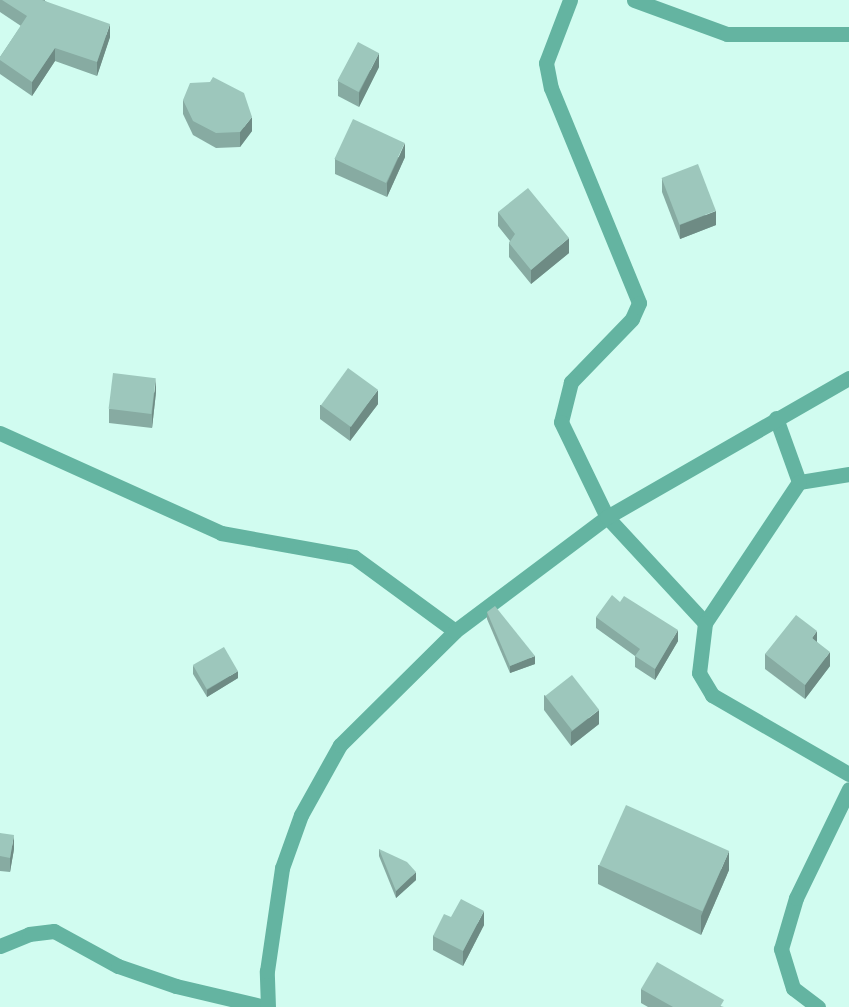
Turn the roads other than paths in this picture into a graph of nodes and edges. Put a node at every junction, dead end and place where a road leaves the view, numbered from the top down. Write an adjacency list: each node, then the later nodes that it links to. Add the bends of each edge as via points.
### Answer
1 (570, 0): 9 (street, via 546,63 551,88 639,303 632,319 571,382 561,405 561,422)
2 (633, 0): 3 (street, via 727,34)
3 (849, 34)
4 (849, 378): 5 (street)
5 (776, 418): 8 (street); 9 (street)
6 (0, 433): 11 (street, via 221,533 354,557)
7 (849, 474): 8 (street)
8 (799, 482): 10 (street)
9 (607, 517): 10 (street); 11 (street)
10 (705, 623): 12 (street, via 699,673 704,688)
11 (455, 631): 15 (street, via 340,745 300,815 282,868 267,971)
12 (849, 774)
13 (849, 789): 16 (street, via 796,898 781,949 793,988)
14 (0, 946): 15 (street, via 29,933 54,931 137,973)
15 (267, 1007)
16 (818, 1007)

